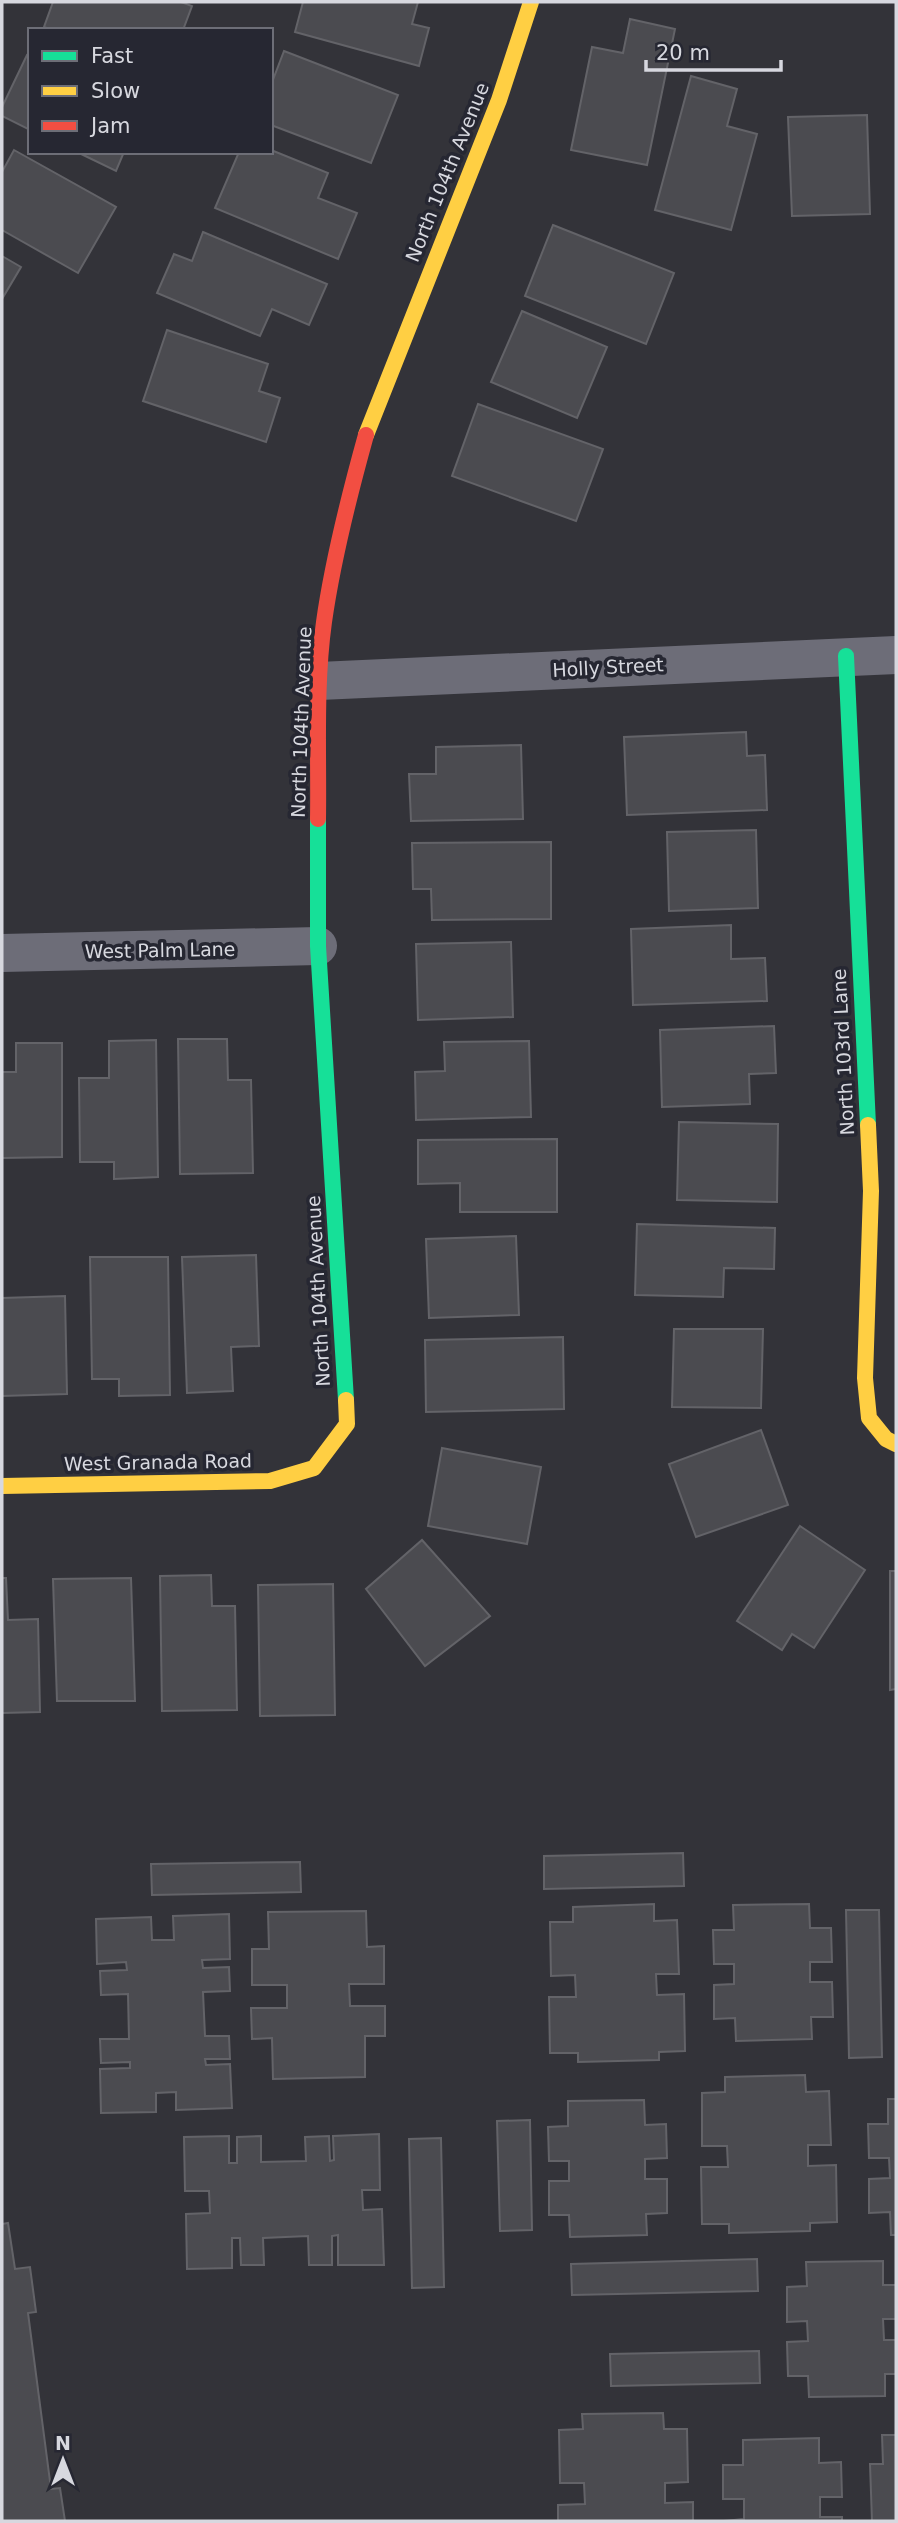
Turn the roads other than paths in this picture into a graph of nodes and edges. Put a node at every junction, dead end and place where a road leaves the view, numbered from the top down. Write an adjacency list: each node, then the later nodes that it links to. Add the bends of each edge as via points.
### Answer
1 (531, 2): 4 (street, North 104th Avenue, via 499,100 371,419 344,512 324,623)
2 (896, 655): 3 (street, Holly Street)
3 (846, 656): 4 (street, Holly Street); 7 (street, North 103rd Lane, via 871,1191 865,1378 869,1418)
4 (319, 681): 5 (street, North 104th Avenue)
5 (318, 946): 6 (street, West Palm Lane); 8 (street, North 104th Avenue, via 347,1424)
6 (2, 953)
7 (891, 1442)
8 (314, 1468): 9 (street, West Granada Road, via 270,1480)
9 (2, 1486)

